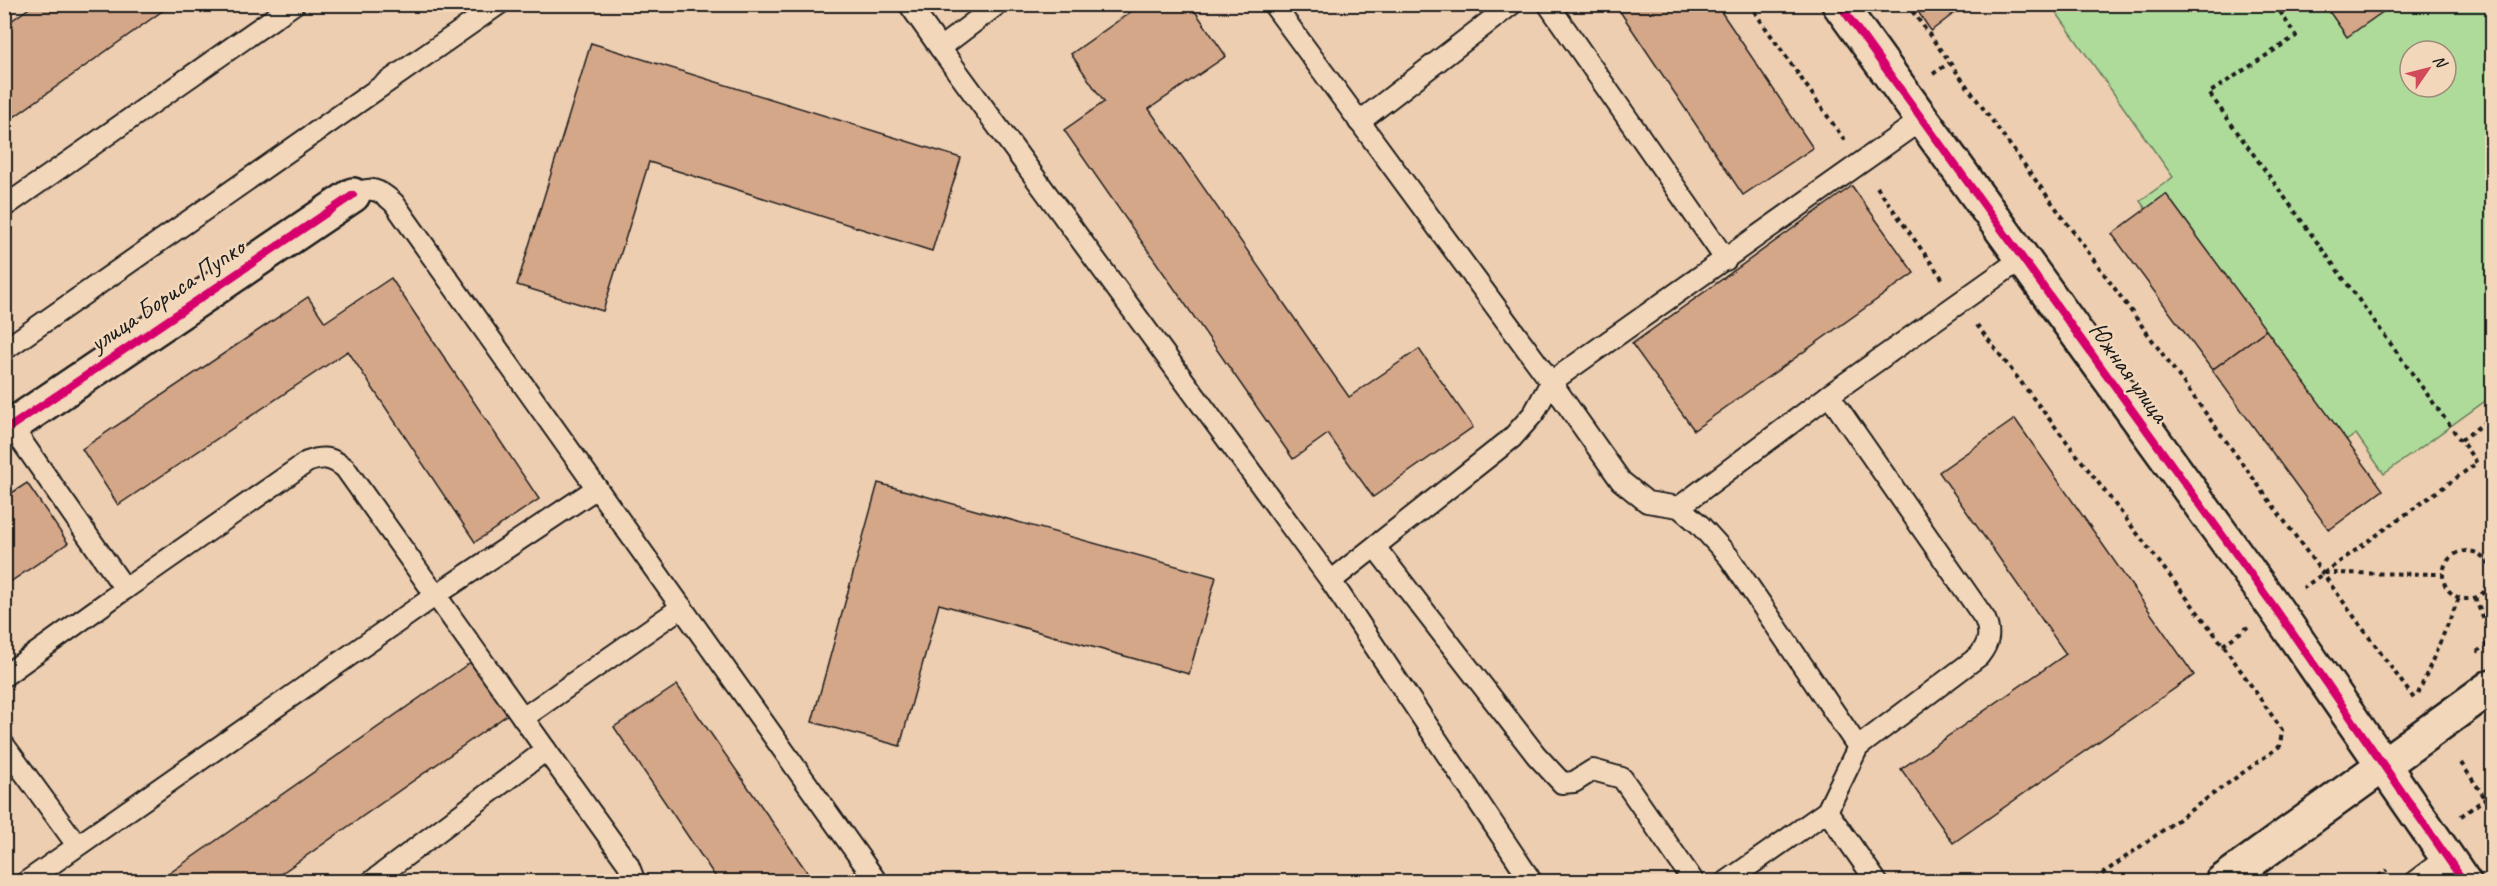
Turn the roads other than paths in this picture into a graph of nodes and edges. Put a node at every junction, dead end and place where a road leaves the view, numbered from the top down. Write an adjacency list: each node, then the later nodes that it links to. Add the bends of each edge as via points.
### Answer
1 (294, 4): 13 (lane)
2 (499, 4): 16 (lane)
3 (909, 4): 9 (lane)
4 (998, 4): 9 (lane)
5 (1273, 4): 11 (lane)
6 (1512, 4): 11 (lane)
7 (1548, 4): 15 (lane)
8 (1839, 4): 10 (street, Южная улица)
9 (940, 48): 23 (lane)
10 (1921, 120): 14 (street, Южная улица); 15 (lane)
11 (1359, 122): 17 (lane)
12 (352, 195): 19 (street, улица Бориса Пупко); 20 (lane, via 364,189 381,191 394,203)
13 (4, 207)
14 (2021, 259): 18 (lane); 33 (street, Южная улица, via 2275,608)
15 (1726, 260): 17 (lane)
16 (4, 350)
17 (1551, 382): 21 (lane, via 1621,481 1647,501); 22 (lane, via 1534,413 1512,438)
18 (1829, 395): 21 (lane); 31 (lane, via 1985,619 1990,632 1988,645 1979,656)
19 (8, 428): 24 (lane)
20 (597, 488): 25 (lane); 26 (lane)
21 (1679, 507): 31 (lane, via 1729,557)
22 (1375, 547): 23 (lane); 42 (lane, via 1562,783 1574,782 1593,771 1622,778)
23 (1331, 581): 41 (lane)
24 (125, 589): 25 (lane, via 307,462 320,457 334,459 345,468); 27 (lane)
25 (435, 595): 29 (lane); 35 (lane)
26 (682, 607): 29 (lane); 40 (lane)
27 (4, 676)
28 (2493, 686): 33 (street)
29 (523, 718): 32 (lane)
30 (4, 745): 35 (lane)
31 (1858, 747): 34 (lane)
32 (546, 750): 38 (lane); 39 (lane, via 628,864)
33 (2383, 767): 36 (street, Южная улица); 45 (street)
34 (1827, 811): 43 (lane); 44 (lane)
35 (77, 845): 37 (lane)
36 (2456, 869): 46 (lane)
37 (26, 882)
38 (371, 882)
39 (632, 882)
40 (877, 882)
41 (1532, 882)
42 (1694, 882)
43 (1726, 882)
44 (1877, 882)
45 (2222, 882)
46 (2414, 882)

